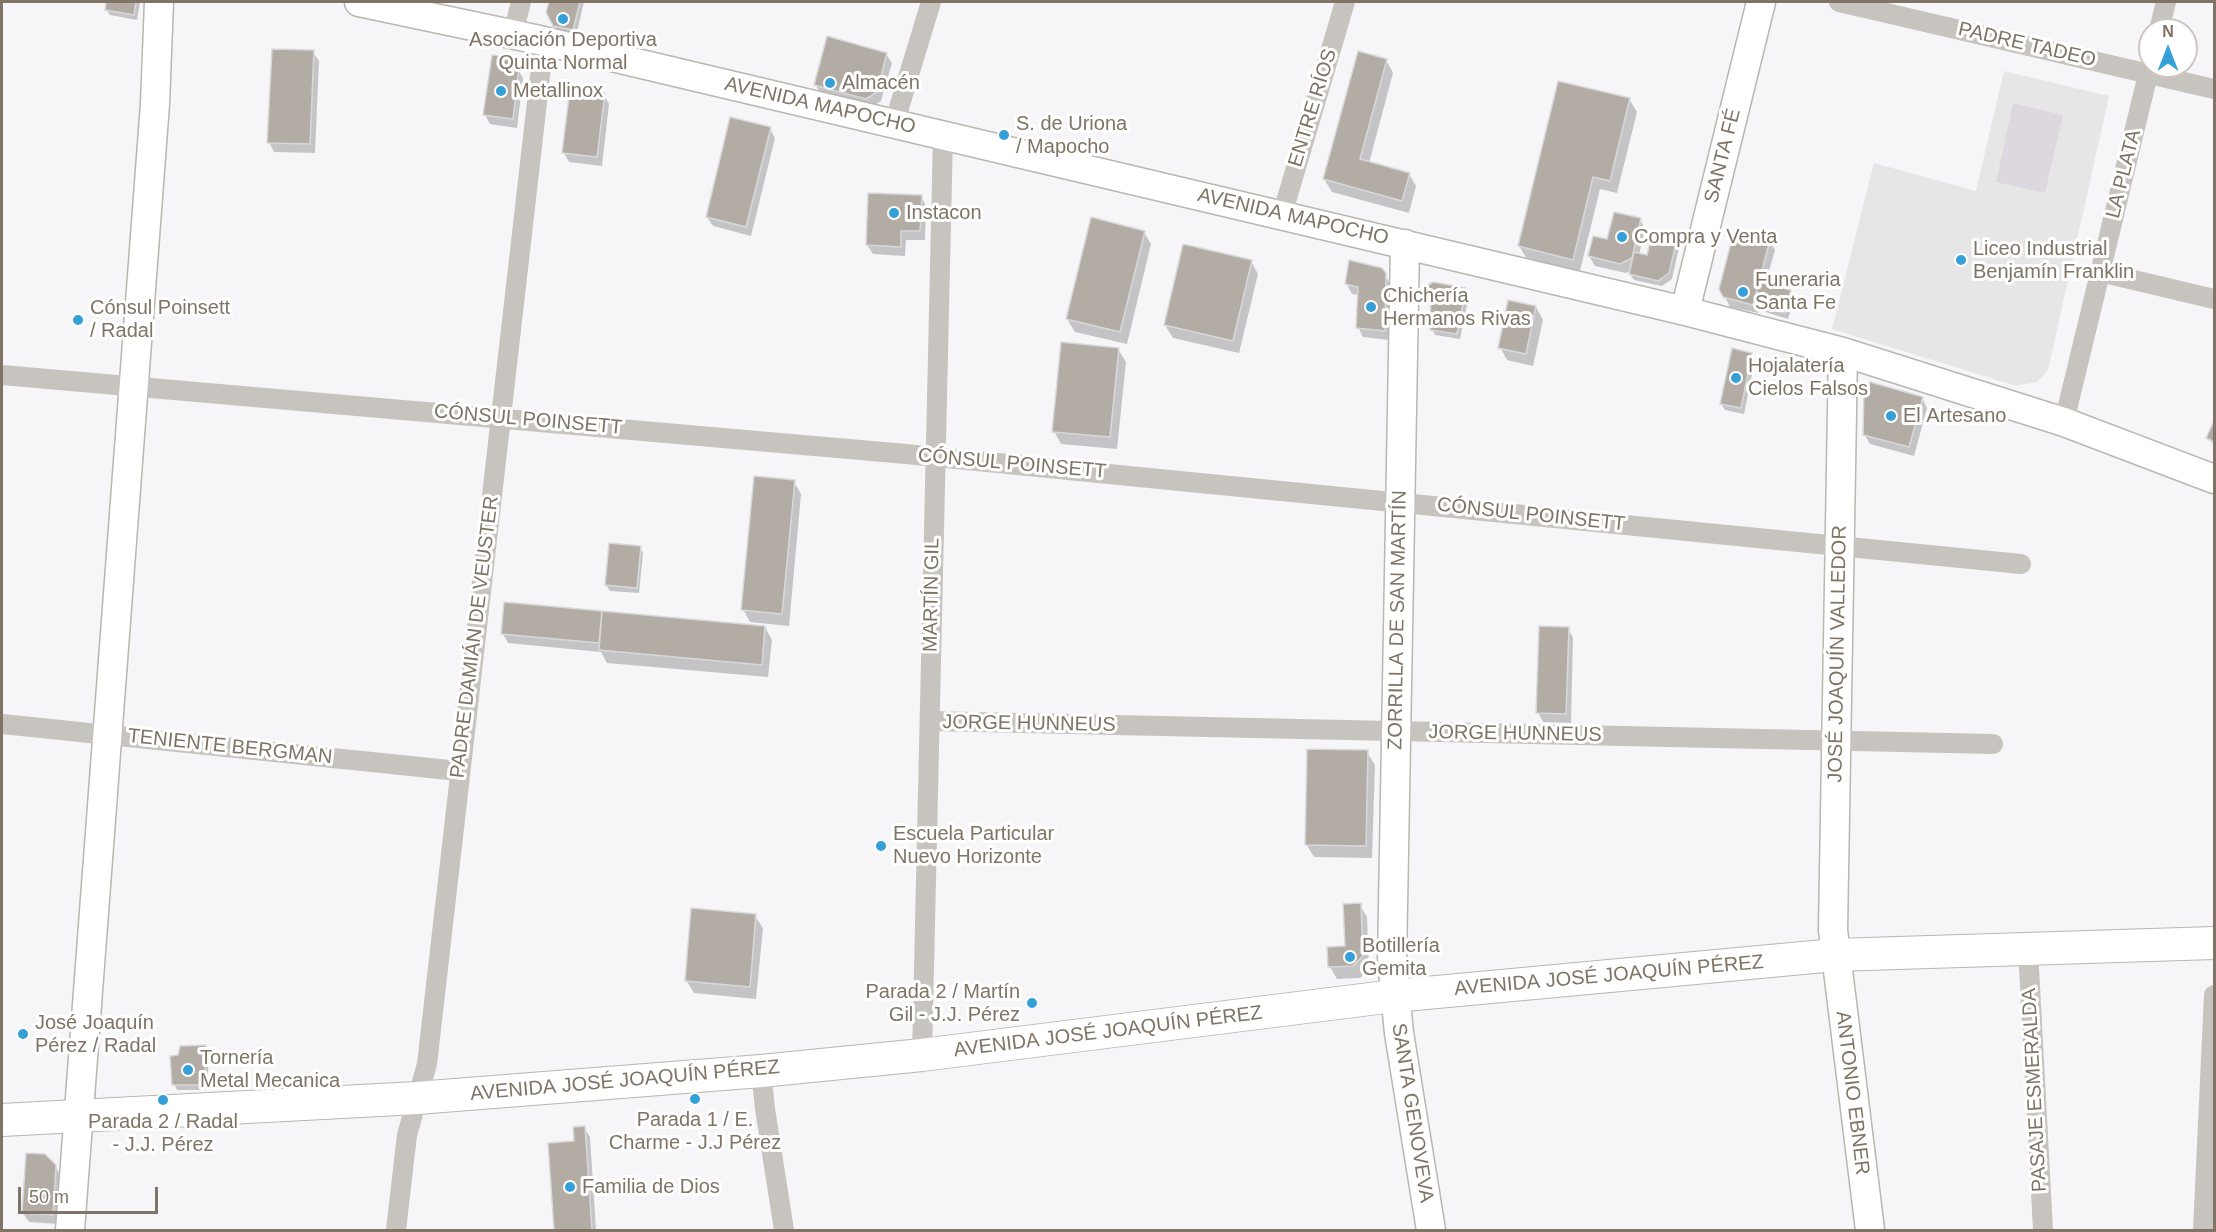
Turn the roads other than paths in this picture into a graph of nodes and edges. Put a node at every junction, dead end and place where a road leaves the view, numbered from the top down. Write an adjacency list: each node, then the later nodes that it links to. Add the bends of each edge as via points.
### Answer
1 (159, 2): 25 (main road)
2 (359, 2): 10 (main road, AVENIDA MAPOCHO)
3 (521, 2): 10 (street)
4 (931, 2): 16 (street)
5 (1345, 2): 18 (street, ENTRE RÍOS)
6 (1761, 2): 22 (main road, SANTA FÉ)
7 (1839, 2): 12 (street, PADRE TADEO)
8 (2166, 2): 9 (street)
9 (2162, 18)
10 (513, 34): 11 (main road, AVENIDA MAPOCHO)
11 (544, 41): 16 (main road, AVENIDA MAPOCHO); 26 (street, PADRE DAMIÁN DE VEUSTER)
12 (2138, 68)
13 (2147, 78): 20 (street, LA PLATA)
14 (2176, 78): 15 (street, PADRE TADEO)
15 (2214, 89)
16 (894, 123): 17 (main road, AVENIDA MAPOCHO)
17 (943, 135): 18 (main road, AVENIDA MAPOCHO); 28 (street, MARTÍN GIL)
18 (1282, 215): 19 (main road, AVENIDA MAPOCHO)
19 (1405, 244): 22 (main road, AVENIDA MAPOCHO); 30 (main road, ZORRILLA DE SAN MARTÍN)
20 (2100, 272): 21 (street); 27 (street, LA PLATA)
21 (2214, 299)
22 (1685, 311): 23 (main road, AVENIDA MAPOCHO)
23 (1843, 352): 27 (main road, AVENIDA MAPOCHO); 31 (main road, JOSÉ JOAQUÍN VALLEDOR)
24 (2, 375): 25 (street, CÓNSUL POINSETT)
25 (134, 386): 26 (street, CÓNSUL POINSETT); 36 (main road)
26 (501, 418): 28 (street, CÓNSUL POINSETT); 39 (street, PADRE DAMIÁN DE VEUSTER)
27 (2064, 422): 29 (main road, AVENIDA MAPOCHO)
28 (936, 457): 30 (street, CÓNSUL POINSETT); 33 (street, MARTÍN GIL)
29 (2214, 479)
30 (1400, 502): 31 (street, CÓNSUL POINSETT); 35 (main road, ZORRILLA DE SAN MARTÍN)
31 (1840, 547): 32 (street, CÓNSUL POINSETT); 37 (main road, JOSÉ JOAQUÍN VALLEDOR)
32 (2021, 564)
33 (930, 722): 35 (street, JORGE HUNNEUS); 45 (street, MARTÍN GIL)
34 (2, 724): 36 (street, TENIENTE BERGMAN)
35 (1396, 731): 37 (street, JORGE HUNNEUS); 44 (main road, ZORRILLA DE SAN MARTÍN)
36 (107, 734): 39 (street, TENIENTE BERGMAN); 48 (main road)
37 (1836, 741): 38 (street, JORGE HUNNEUS); 42 (main road, JOSÉ JOAQUÍN VALLEDOR)
38 (1993, 744)
39 (459, 771): 47 (street, PADRE DAMIÁN DE VEUSTER, via 427,1064)
40 (2214, 943): 41 (main road, AVENIDA JOSÉ JOAQUÍN PÉREZ)
41 (2028, 949): 42 (main road, AVENIDA JOSÉ JOAQUÍN PÉREZ); 55 (street, PASAJE ESMERALDA)
42 (1835, 955): 44 (main road, AVENIDA JOSÉ JOAQUÍN PÉREZ); 54 (main road, ANTONIO EBNER)
43 (2214, 995): 56 (street)
44 (1394, 996): 45 (main road, AVENIDA JOSÉ JOAQUÍN PÉREZ); 53 (main road, SANTA GENOVEVA)
45 (922, 1054): 46 (main road, AVENIDA JOSÉ JOAQUÍN PÉREZ)
46 (761, 1071): 47 (main road, AVENIDA JOSÉ JOAQUÍN PÉREZ); 52 (street)
47 (417, 1098): 48 (main road, AVENIDA JOSÉ JOAQUÍN PÉREZ); 51 (street, PADRE DAMIÁN DE VEUSTER, via 406,1135)
48 (78, 1116): 49 (main road, AVENIDA JOSÉ JOAQUÍN PÉREZ); 50 (main road)
49 (2, 1120)
50 (70, 1230)
51 (396, 1230)
52 (784, 1230)
53 (1431, 1230)
54 (1870, 1230)
55 (2043, 1230)
56 (2203, 1230)

